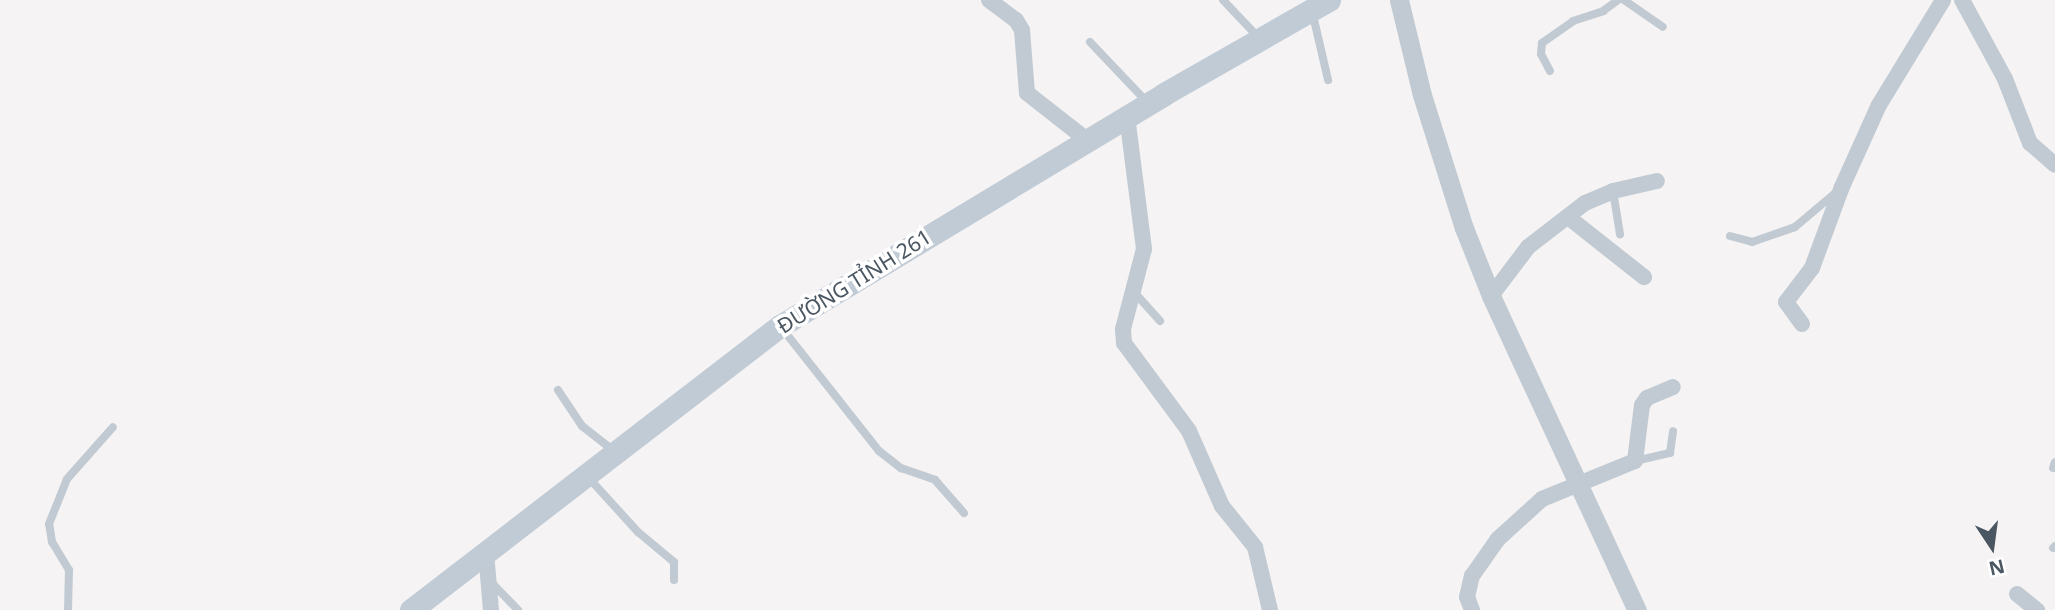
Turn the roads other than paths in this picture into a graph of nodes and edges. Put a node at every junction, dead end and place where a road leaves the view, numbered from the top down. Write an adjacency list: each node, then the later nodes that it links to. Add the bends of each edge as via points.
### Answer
1 (989, 0): 16 (street, via 1022,30 1027,93)
2 (1223, 0): 10 (lane)
3 (1399, 0): 26 (street, via 1437,145)
4 (1618, 0): 12 (lane, via 1603,11 1573,21 1542,43 1541,54)
5 (1624, 0): 9 (lane)
6 (1943, 0): 19 (street, via 1879,105)
7 (1962, 0): 17 (street, via 2005,79 2030,143)
8 (1321, 5): 10 (main road, ĐƯỜNG TỈNH 261); 13 (lane)
9 (1663, 27)
10 (1260, 39): 14 (main road, ĐƯỜNG TỈNH 261)
11 (1090, 42): 14 (lane)
12 (1550, 71)
13 (1328, 80)
14 (1147, 104): 15 (main road, ĐƯỜNG TỈNH 261)
15 (1127, 116): 16 (main road, ĐƯỜNG TỈNH 261); 25 (street, via 1144,248)
16 (1087, 140): 29 (main road, ĐƯỜNG TỈNH 261)
17 (2055, 165)
18 (1657, 181): 20 (street)
19 (1840, 189): 23 (lane, via 1795,227 1752,242); 28 (street, via 1812,268 1786,302)
20 (1613, 191): 21 (street); 22 (lane)
21 (1568, 217): 24 (street); 26 (street, via 1528,247)
22 (1620, 234)
23 (1730, 236)
24 (1644, 277)
25 (1133, 292): 27 (lane); 47 (street, via 1124,343 1189,431 1222,506 1255,547)
26 (1491, 296): 37 (street)
27 (1160, 321)
28 (1802, 324)
29 (780, 327): 34 (main road, ĐƯỜNG TỈNH 261); 38 (lane, via 879,451 901,468 935,480)
30 (1673, 387): 35 (street, via 1647,398 1642,405)
31 (558, 390): 34 (lane, via 582,426)
32 (113, 427): 43 (lane, via 67,479 49,524 52,542 69,570)
33 (1673, 431): 35 (lane, via 1670,453)
34 (615, 452): 36 (main road, ĐƯỜNG TỈNH 261)
35 (1635, 461): 37 (street)
36 (586, 475): 39 (main road, ĐƯỜNG TỈNH 261); 41 (lane, via 674,562)
37 (1578, 482): 48 (street, via 1542,499 1498,539 1472,576 1467,597); 49 (street)
38 (964, 513)
39 (486, 552): 40 (street); 44 (main road, ĐƯỜNG TỈNH 261)
40 (488, 579): 45 (street); 46 (lane)
41 (674, 580)
42 (2017, 594): 50 (street)
43 (68, 610)
44 (411, 610)
45 (491, 610)
46 (518, 610)
47 (1270, 610)
48 (1472, 610)
49 (1637, 610)
50 (2037, 610)

